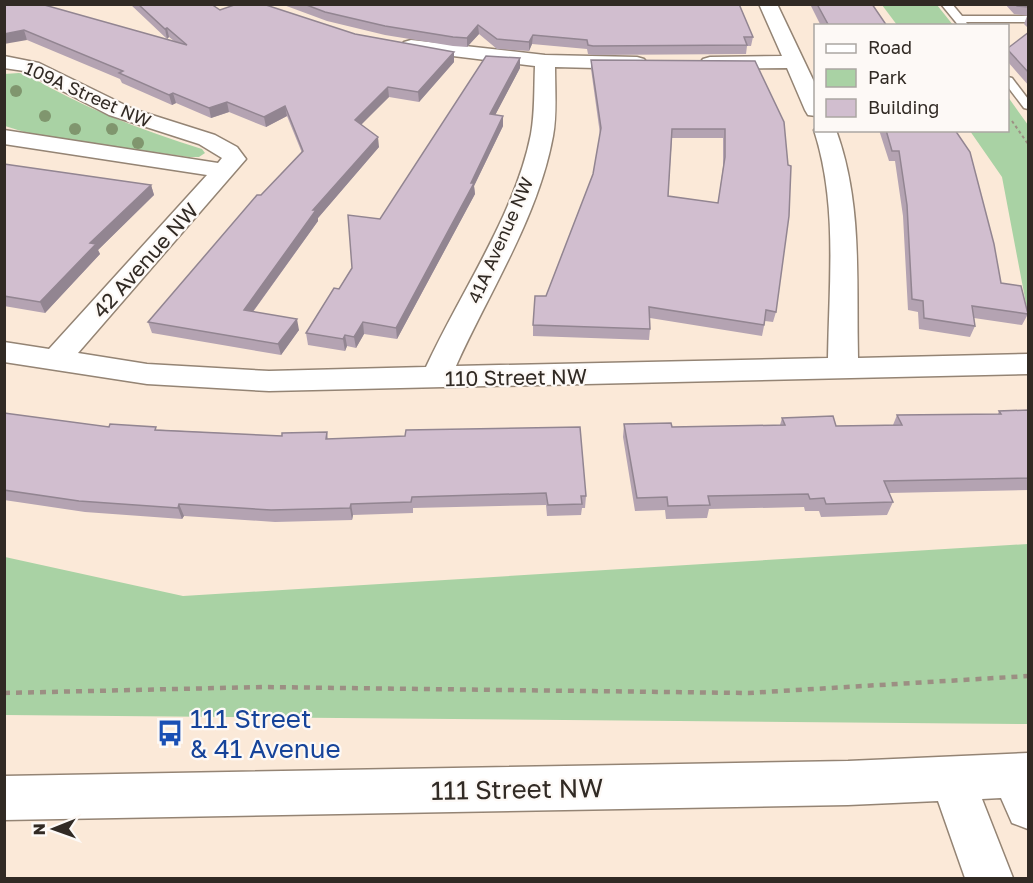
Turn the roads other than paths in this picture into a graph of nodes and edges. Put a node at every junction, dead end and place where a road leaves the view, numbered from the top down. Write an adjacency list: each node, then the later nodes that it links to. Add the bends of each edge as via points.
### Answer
1 (768, 4): 8 (street)
2 (946, 4): 4 (lane)
3 (1029, 19): 4 (lane)
4 (961, 22)
5 (390, 42): 6 (street)
6 (545, 61): 9 (street); 21 (street, 41A Avenue NW, via 545,120 523,195)
7 (4, 62): 16 (street, 109A Street NW, via 38,69 143,121 214,142 231,152)
8 (794, 62): 10 (street); 12 (street)
9 (657, 63)
10 (693, 63)
11 (1009, 81): 13 (lane)
12 (814, 106)
13 (1029, 106)
14 (826, 132): 20 (street, via 841,196)
15 (4, 137): 16 (street, 109A Street NW)
16 (229, 165): 18 (street, 42 Avenue NW)
17 (4, 352): 18 (street, 110 Street NW)
18 (55, 361): 21 (street, 110 Street NW, via 220,379)
19 (1029, 364): 20 (street, 110 Street NW)
20 (843, 370): 21 (street, 110 Street NW)
21 (436, 378)
22 (952, 778): 23 (street, 111 Street NW); 24 (street, 111 Street NW); 25 (street)
23 (1024, 786)
24 (4, 798)
25 (988, 879)

